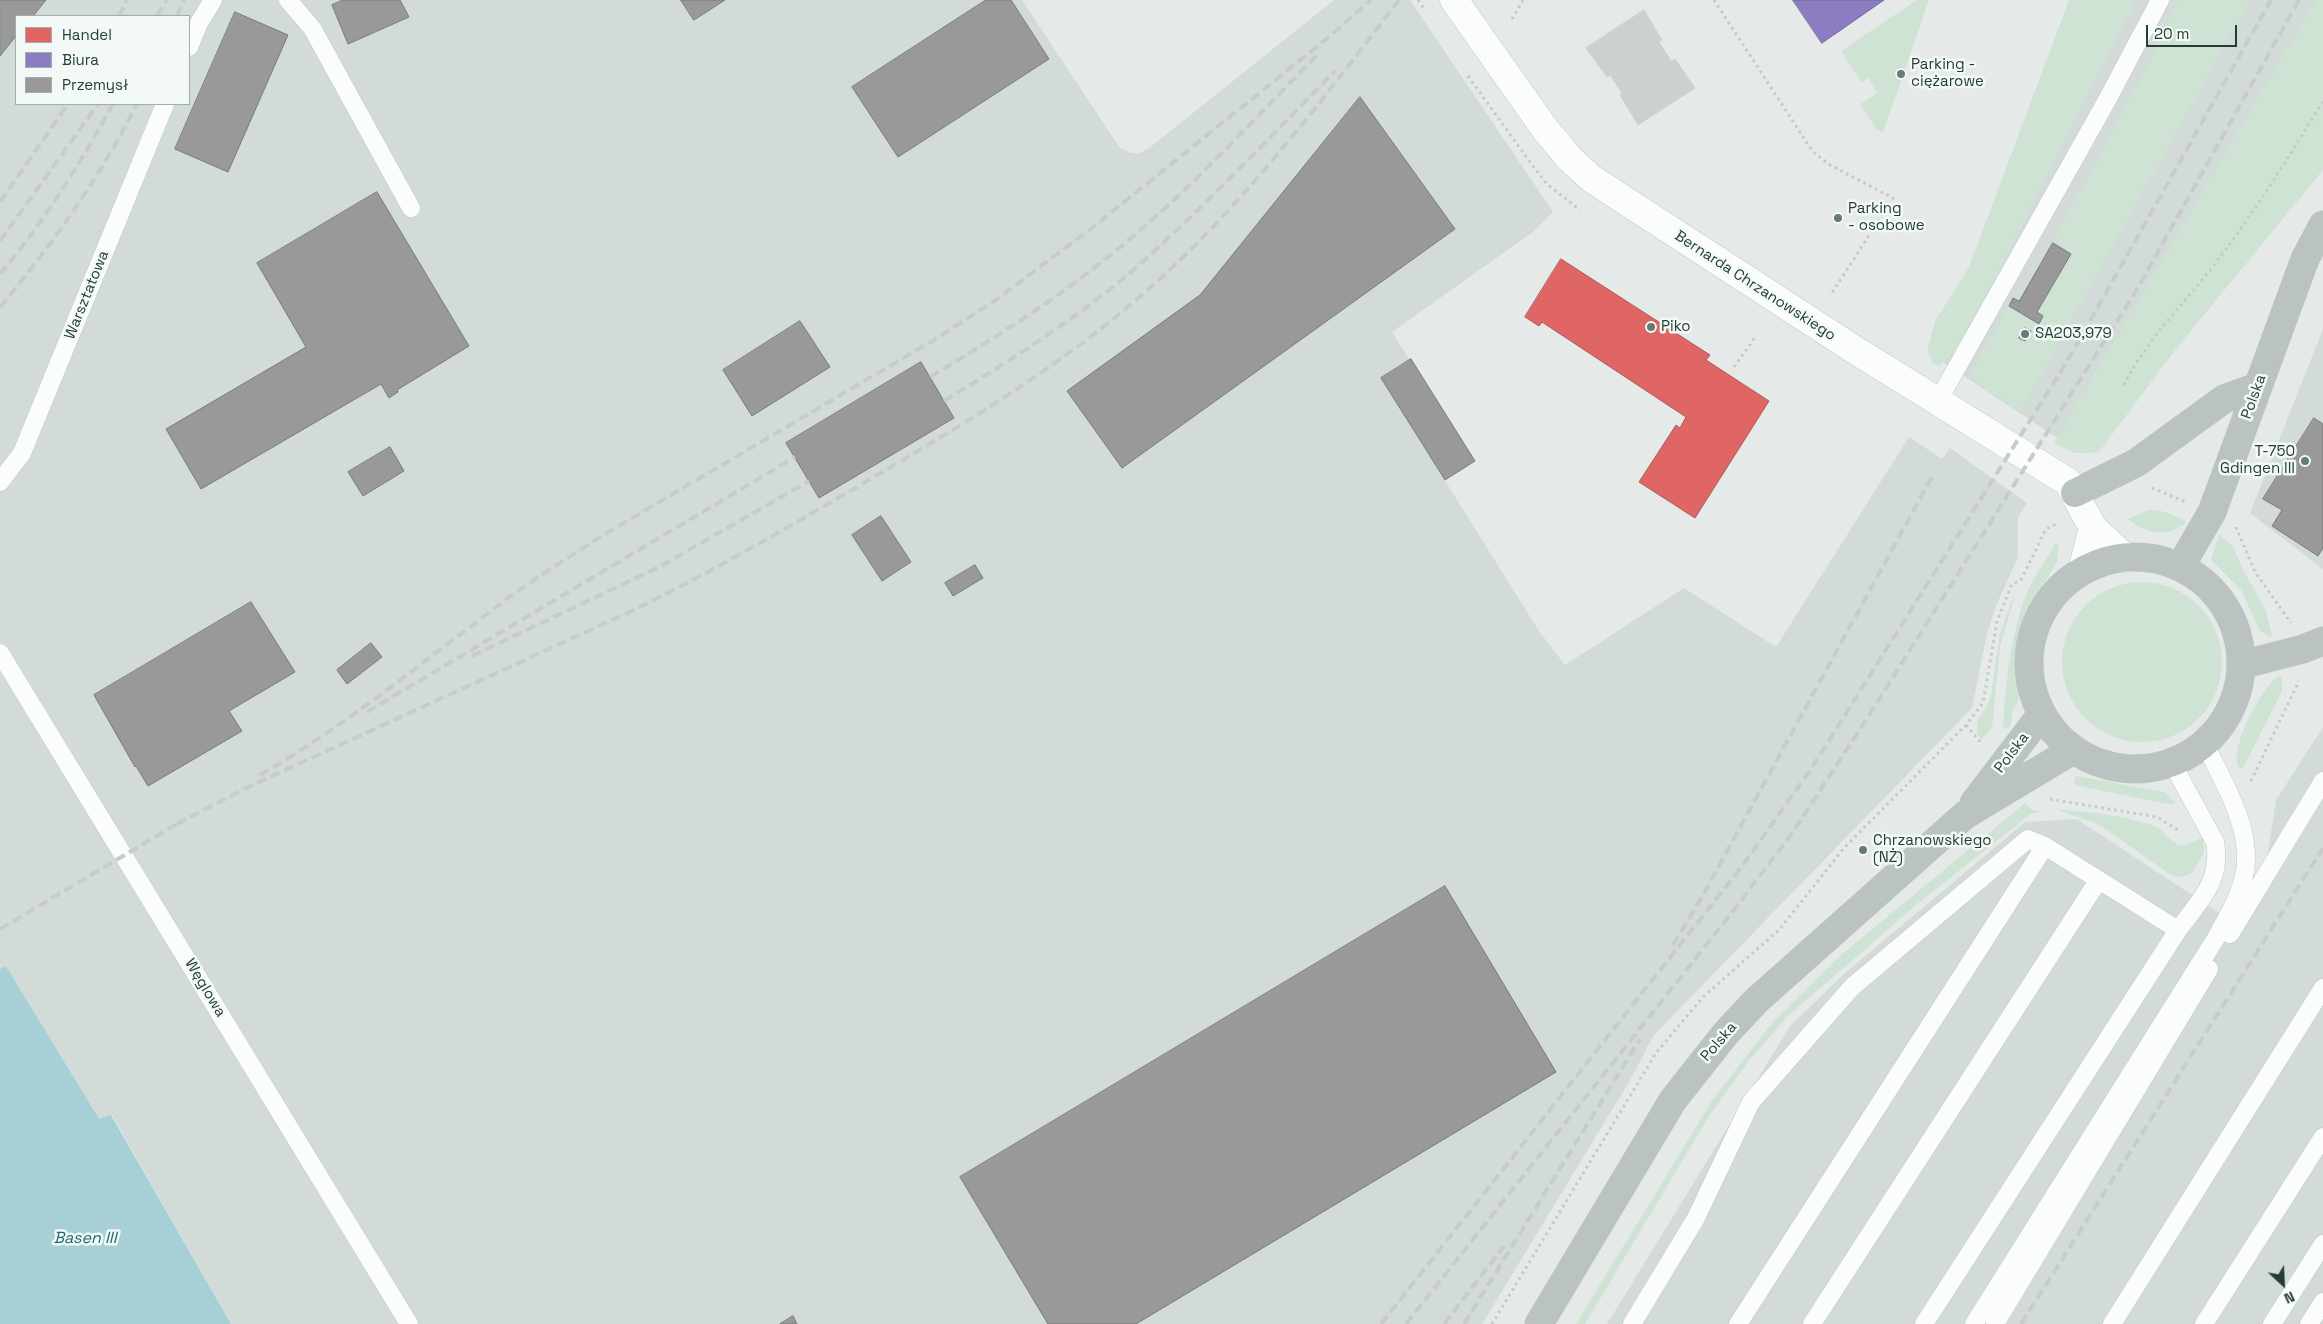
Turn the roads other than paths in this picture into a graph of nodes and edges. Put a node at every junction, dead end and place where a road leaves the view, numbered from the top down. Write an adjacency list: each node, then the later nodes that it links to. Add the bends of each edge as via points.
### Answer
1 (213, 0): 5 (lane)
2 (288, 0): 7 (lane, via 312,28)
3 (1454, 0): 10 (street, Bernarda Chrzanowskiego, via 1546,129 1570,159 1592,179)
4 (2160, 0): 10 (lane)
5 (190, 45)
6 (166, 105): 11 (lane, Warsztatowa, via 22,453)
7 (411, 208)
8 (2323, 225): 9 (highway, Polska, via 2305,259)
9 (2258, 387): 12 (highway, via 2224,399 2136,463); 15 (highway, Polska, via 2212,512)
10 (1938, 401): 12 (street, Bernarda Chrzanowskiego, via 2068,482)
11 (0, 482)
12 (2075, 493): 13 (street, Bernarda Chrzanowskiego)
13 (2093, 528): 14 (street, Bernarda Chrzanowskiego); 16 (street)
14 (2126, 558): 15 (highway, via 2146,558); 16 (highway)
15 (2180, 567): 19 (highway, via 2210,588 2227,611 2238,637)
16 (2082, 570): 20 (highway, via 2056,591 2038,618 2029,650 2030,684)
17 (2323, 641): 19 (highway)
18 (0, 653): 33 (lane, Węglowa)
19 (2241, 665): 21 (highway, via 2236,694 2224,721)
20 (2042, 715): 22 (highway, via 2055,734); 25 (highway, Polska)
21 (2205, 744): 23 (highway); 39 (lane, via 2243,830 2245,871 2237,896 2216,938)
22 (2073, 750): 23 (highway, via 2104,765 2129,769); 25 (highway, Polska)
23 (2172, 763): 28 (lane, via 2215,842 2218,856 2217,870 2211,883)
24 (2323, 781): 40 (lane)
25 (1965, 815): 34 (highway, Polska, via 1757,1000 1726,1033 1673,1100)
26 (2045, 846): 27 (lane); 35 (lane, via 2028,839 1852,987 1751,1102 1696,1218); 36 (lane)
27 (2098, 881): 28 (lane); 37 (lane)
28 (2178, 930): 38 (lane)
29 (2323, 988): 41 (lane)
30 (2323, 1136): 42 (lane)
31 (2323, 1244): 43 (lane)
32 (2323, 1302): 44 (lane)
33 (409, 1324)
34 (1539, 1324)
35 (1632, 1324)
36 (1738, 1324)
37 (1812, 1324)
38 (1924, 1324)
39 (1974, 1324)
40 (1995, 1324)
41 (2112, 1324)
42 (2204, 1324)
43 (2272, 1324)
44 (2309, 1324)

